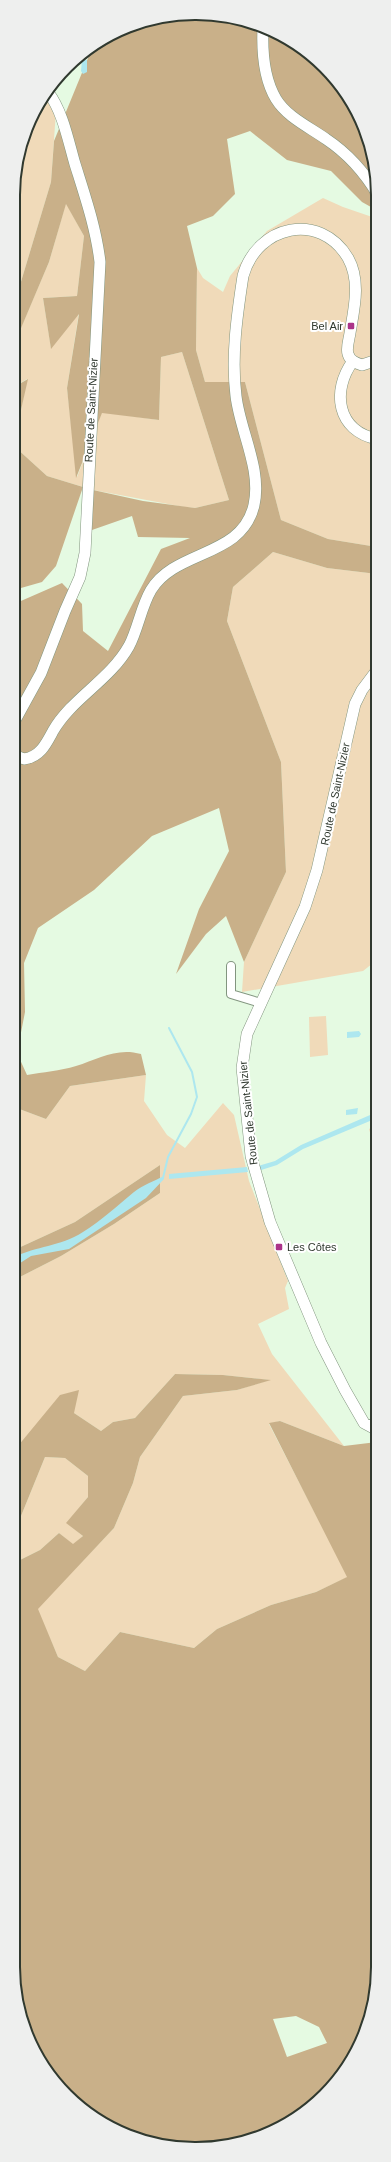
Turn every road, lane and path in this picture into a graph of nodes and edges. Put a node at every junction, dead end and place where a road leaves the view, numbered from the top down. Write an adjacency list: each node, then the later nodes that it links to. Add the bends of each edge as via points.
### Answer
1 (263, 33): 3 (main road, via 266,71 276,99 294,118 328,140 349,158)
2 (51, 97): 8 (main road, Route de Saint-Nizier, via 59,112 71,150 94,228 100,262 85,553 80,577 41,673)
3 (371, 184)
4 (352, 361): 5 (main road, via 362,365); 6 (main road, via 341,384 344,416 357,430); 9 (main road, via 347,350 355,302 355,277 349,260 335,242 314,232 294,230 272,236 256,249 247,262 243,276 234,372 236,398 255,481 254,507 248,522 240,533 228,542 169,570 159,579 148,596 124,654 66,713 34,757)
5 (371, 362)
6 (371, 436)
7 (371, 679): 11 (main road, Route de Saint-Nizier, via 357,700 317,870 305,907)
8 (20, 711)
9 (20, 757)
10 (231, 966): 11 (street, via 231,994)
11 (261, 1003): 12 (main road, Route de Saint-Nizier, via 247,1034 242,1057 248,1131 255,1175 279,1247 321,1343 358,1414 364,1423)
12 (371, 1427)

